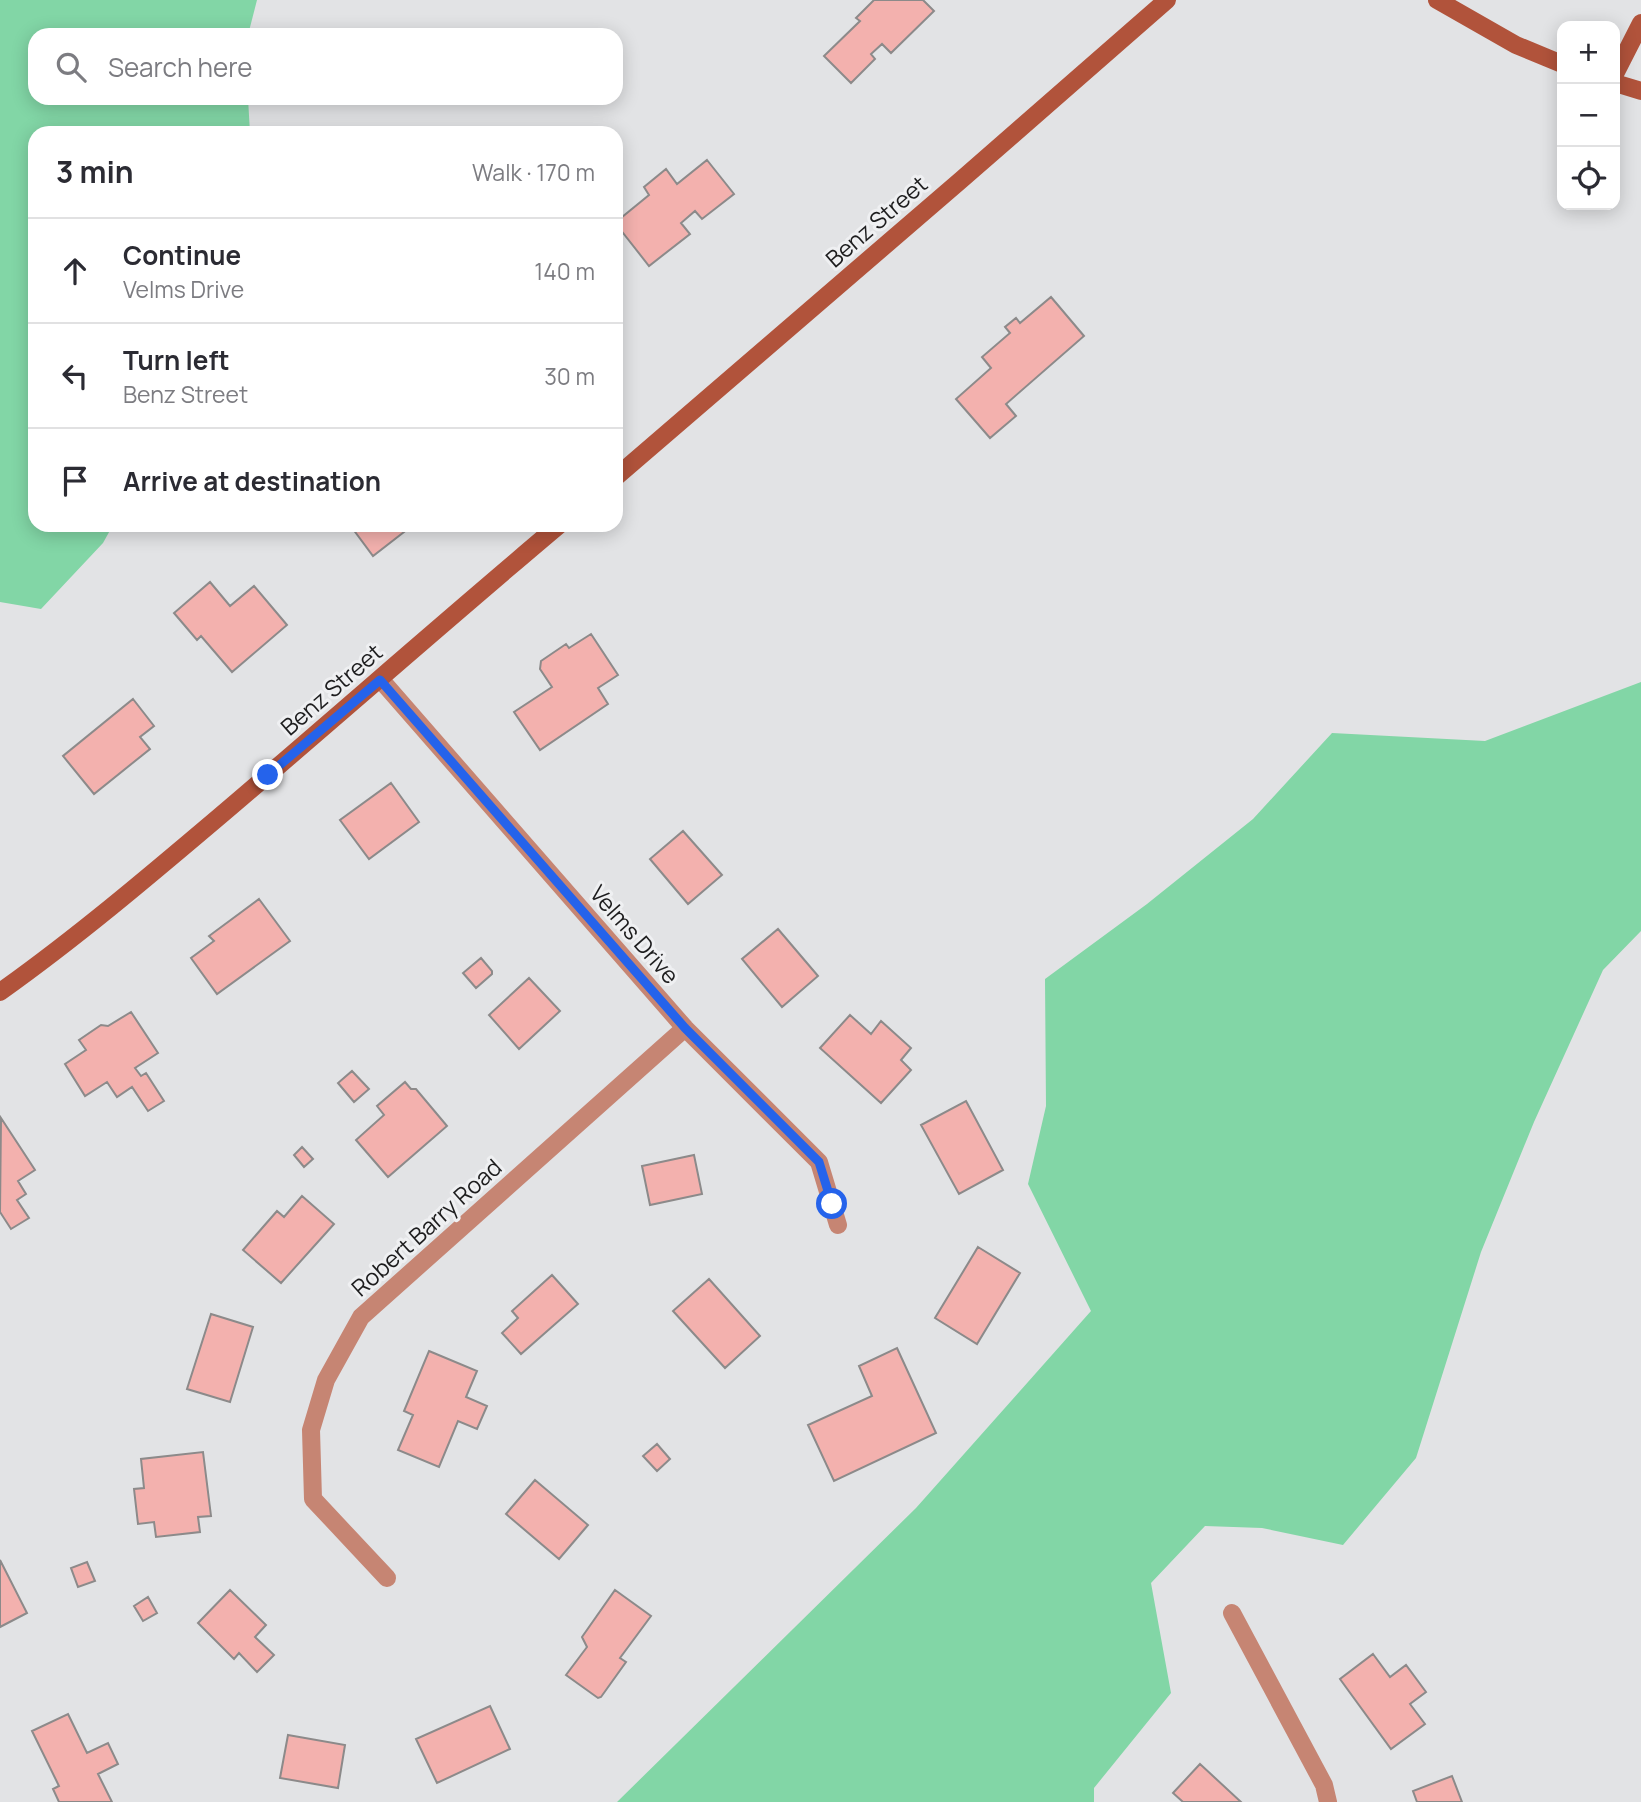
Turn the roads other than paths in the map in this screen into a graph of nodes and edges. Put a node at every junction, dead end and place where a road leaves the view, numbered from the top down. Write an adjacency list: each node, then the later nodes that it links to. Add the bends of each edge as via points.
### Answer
1 (1167, 0): 8 (street, Benz Street)
2 (1437, 0): 4 (street, via 1516,45)
3 (1641, 23): 5 (street)
4 (1557, 62)
5 (1620, 64)
6 (1618, 84): 7 (street)
7 (1641, 91)
8 (623, 471)
9 (551, 532): 10 (street, Benz Street)
10 (380, 680): 11 (street, Benz Street, via 143,881); 12 (street, Velms Drive)
11 (0, 992)
12 (685, 1028): 13 (street, Velms Drive, via 819,1162); 14 (street, Robert Barry Road, via 361,1318 326,1380 311,1430 313,1499)
13 (838, 1225)
14 (387, 1578)
15 (1232, 1613): 16 (street, via 1324,1785)
16 (1328, 1802)

